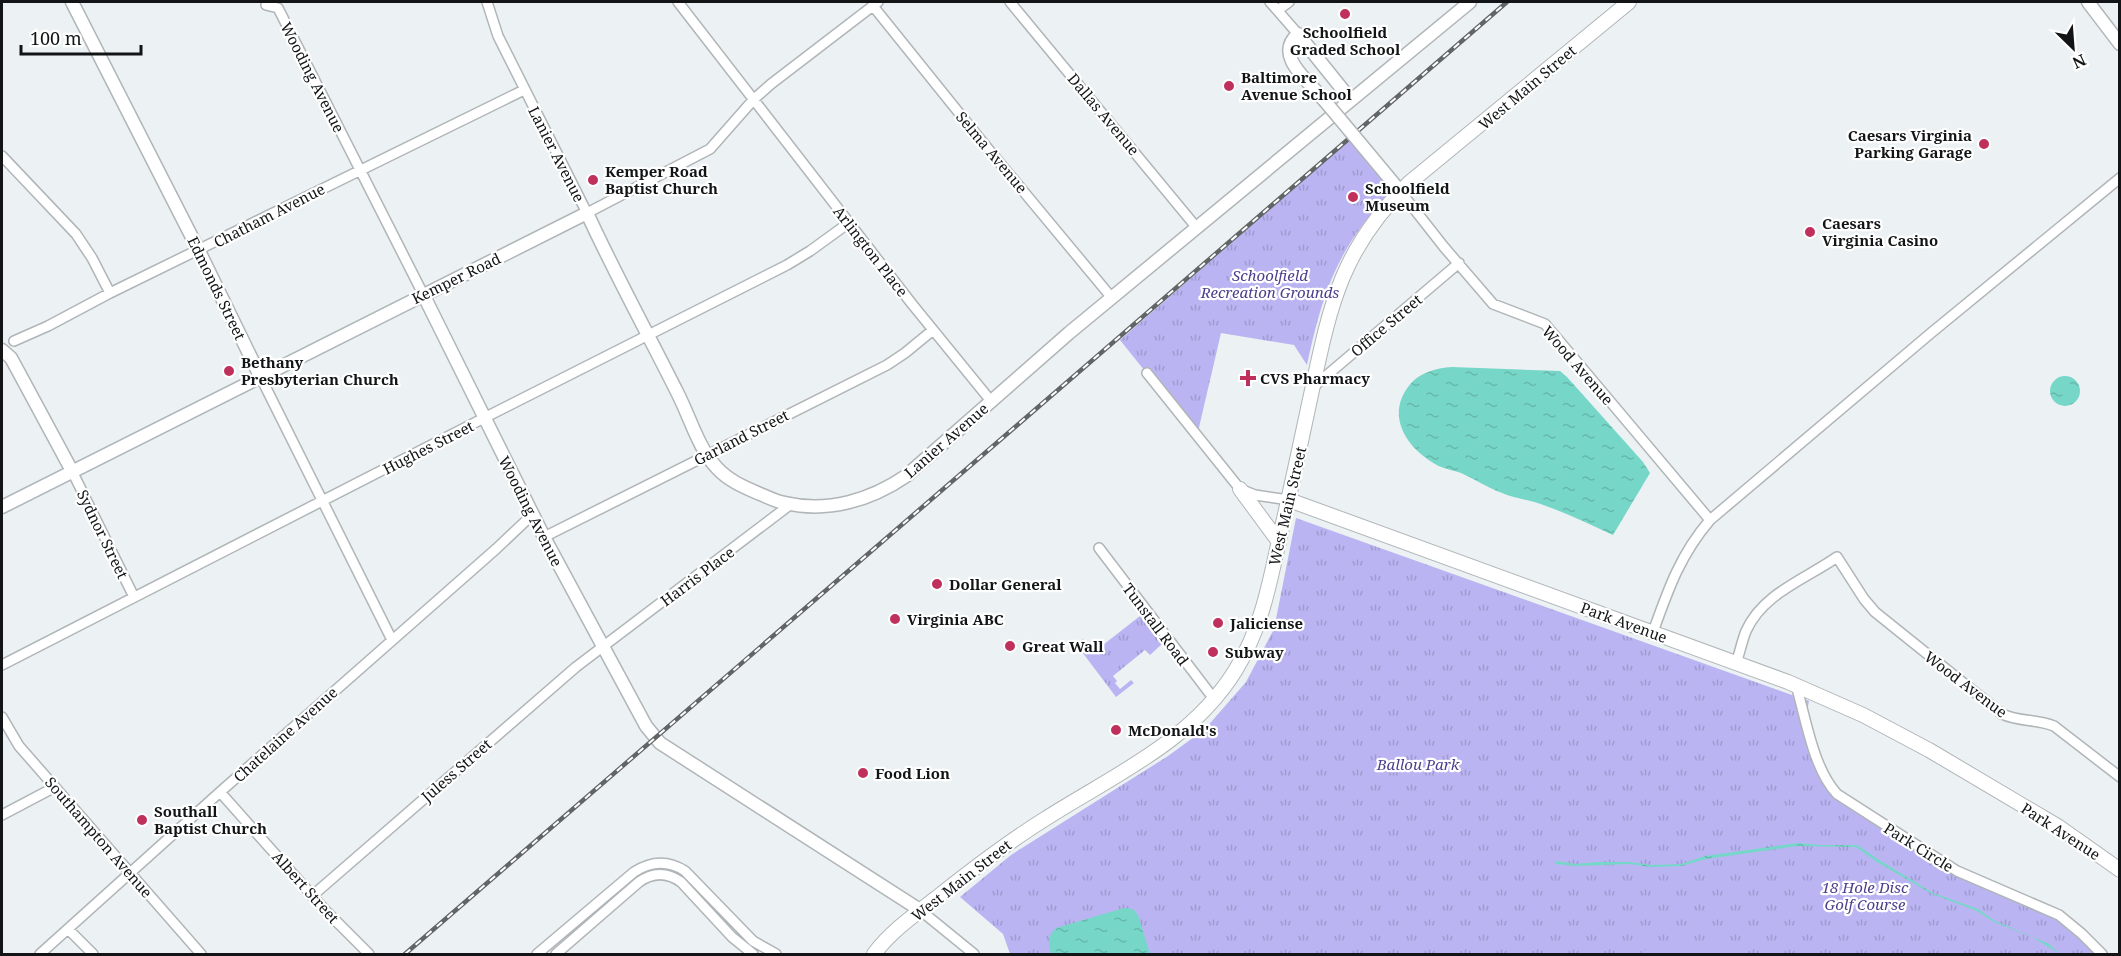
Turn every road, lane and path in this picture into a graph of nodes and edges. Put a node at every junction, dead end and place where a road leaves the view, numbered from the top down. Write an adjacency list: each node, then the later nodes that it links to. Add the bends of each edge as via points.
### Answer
1 (72, 2): 25 (street, Edmonds Street)
2 (487, 2): 15 (street, Lanier Avenue, via 498,36)
3 (678, 2): 16 (street, Arlington Place)
4 (1010, 2): 24 (street, Dallas Avenue)
5 (1270, 2): 12 (street)
6 (1289, 2): 12 (street)
7 (1470, 2): 17 (street, Lanier Avenue)
8 (1629, 2): 21 (main road, West Main Street)
9 (2088, 2): 14 (street)
10 (876, 4): 16 (street, Kemper Road); 29 (street, Selma Avenue, via 980,139)
11 (266, 5): 19 (street, Wooding Avenue, via 278,8)
12 (1278, 10): 13 (street)
13 (1298, 34): 17 (street); 21 (street, Wood Avenue, bridge, via 1288,47 1290,59)
14 (2120, 44)
15 (524, 90): 19 (street, Chatham Avenue); 22 (street, Lanier Avenue)
16 (754, 99): 22 (street, Kemper Road, via 703,154); 23 (street, Arlington Place)
17 (1352, 100): 24 (street, Lanier Avenue)
18 (2, 156): 27 (street, via 76,234)
19 (360, 169): 25 (street, Chatham Avenue); 28 (street, Wooding Avenue)
20 (2120, 178): 47 (street)
21 (1400, 191): 26 (street, Wood Avenue); 36 (main road, West Main Street, via 1363,236 1349,261 1332,304)
22 (587, 213): 28 (street, Kemper Road); 31 (street, Lanier Avenue)
23 (850, 222): 30 (street, Arlington Place); 31 (street, Hughes Street, via 787,265)
24 (1197, 228): 29 (street, Lanier Avenue)
25 (199, 250): 27 (street, Chatham Avenue); 35 (street, Edmonds Street)
26 (1459, 264): 36 (street, Office Street); 47 (street, Wood Avenue, via 1493,304 1545,324)
27 (110, 293): 32 (street, Chatham Avenue)
28 (423, 294): 35 (street, Kemper Road); 38 (street, Wooding Avenue)
29 (1112, 298): 37 (street, Lanier Avenue)
30 (933, 330): 37 (street, Arlington Place); 39 (street, Garland Street, via 887,365)
31 (646, 335): 38 (street, Hughes Street); 39 (street, Lanier Avenue)
32 (14, 341)
33 (2, 350): 40 (street, via 11,358)
34 (1147, 373): 41 (street)
35 (260, 376): 40 (street, Kemper Road); 43 (street, Edmonds Street)
36 (1313, 387): 42 (main road, West Main Street)
37 (991, 401): 44 (street, Lanier Avenue, via 906,476 881,491 836,505)
38 (484, 418): 43 (street, Hughes Street); 46 (street, Wooding Avenue)
39 (707, 455): 44 (street, Lanier Avenue, via 738,485); 48 (street, Garland Street)
40 (72, 471): 45 (street, Kemper Road); 51 (street, Sydnor Street)
41 (1240, 489): 42 (street, Park Avenue); 49 (main road)
42 (1289, 500): 49 (main road, West Main Street); 52 (main road, Park Avenue)
43 (321, 501): 51 (street, Hughes Street); 53 (street, Edmonds Street)
44 (791, 504): 54 (street, Harris Place)
45 (2, 507)
46 (532, 515): 48 (street, Wooding Avenue); 53 (street, Chatelaine Avenue)
47 (1710, 520): 52 (street, via 1682,558)
48 (543, 537): 54 (street, Wooding Avenue)
49 (1279, 542): 58 (main road, West Main Street, via 1256,631 1234,673)
50 (1099, 548): 58 (street, Tunstall Road)
51 (134, 597): 56 (street, Hughes Street)
52 (1653, 632): 55 (main road, Park Avenue)
53 (392, 640): 62 (street, Chatelaine Avenue)
54 (602, 646): 70 (street, Juless Street); 71 (street, Wooding Avenue, via 646,726 660,743)
55 (1736, 663): 57 (main road, Park Avenue); 60 (street, Wood Avenue, via 1746,632 1765,605 1837,558 1875,612 2002,714 2054,726)
56 (2, 665)
57 (1796, 685): 64 (main road, Park Avenue, via 1929,750 2059,827); 87 (street, Park Circle, via 1820,767 1837,794 1957,871 2059,915)
58 (1214, 699): 71 (main road, West Main Street, via 1170,741 1019,836)
59 (2, 717): 61 (street, Southampton Avenue, via 19,746)
60 (2120, 777)
61 (55, 787): 63 (street); 65 (street, Southampton Avenue)
62 (220, 792): 65 (street, Chatelaine Avenue); 70 (street, Albert Street)
63 (2, 815)
64 (2120, 870)
65 (131, 873): 74 (street, Chatelaine Avenue); 79 (street, Southampton Avenue)
66 (630, 876): 67 (street, via 648,864 663,863 680,868); 68 (street); 81 (street)
67 (694, 879): 69 (street); 72 (street)
68 (637, 884): 69 (street, via 659,874 671,876); 82 (street)
69 (686, 887): 73 (street)
70 (312, 896): 80 (street, Albert Street)
71 (920, 910): 75 (main road, West Main Street); 86 (street)
72 (727, 914): 73 (street); 76 (street, via 753,941)
73 (719, 923): 76 (street, via 742,947)
74 (68, 929): 77 (street, Chatelaine Avenue); 78 (street)
75 (893, 934): 84 (main road); 85 (main road, West Main Street)
76 (757, 952): 83 (street)
77 (40, 954)
78 (93, 954)
79 (201, 954)
80 (369, 954)
81 (537, 954)
82 (556, 954)
83 (776, 954)
84 (866, 954)
85 (874, 954)
86 (974, 954)
87 (2102, 954)

